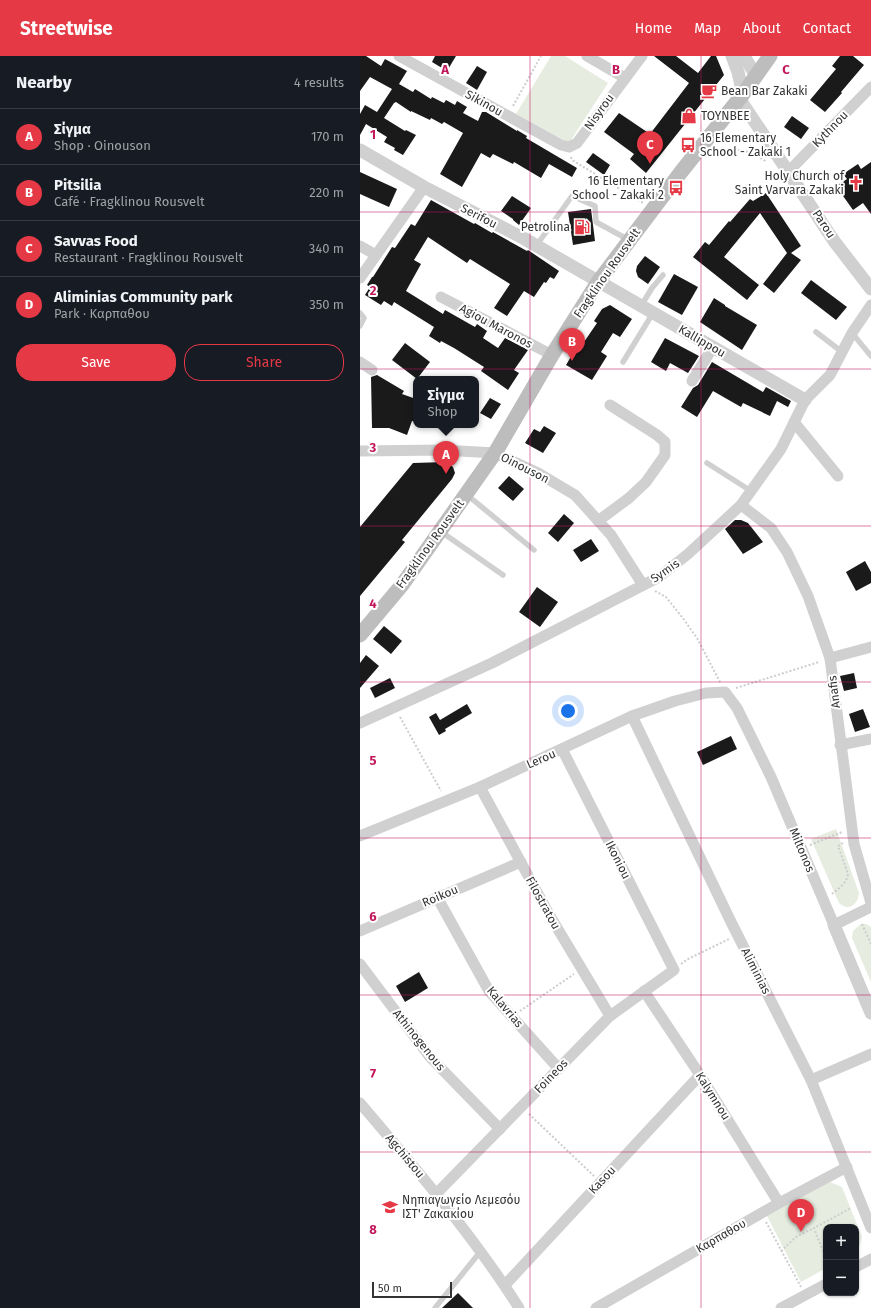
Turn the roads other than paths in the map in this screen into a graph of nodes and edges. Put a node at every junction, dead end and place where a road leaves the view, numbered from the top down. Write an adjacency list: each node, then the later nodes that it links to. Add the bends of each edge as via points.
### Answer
1 (399, 56): 11 (street, Sikinou, via 561,145)
2 (587, 56): 8 (street)
3 (642, 56): 8 (street, Nisyrou)
4 (732, 56): 10 (street, via 738,72)
5 (744, 56): 7 (street)
6 (770, 56): 7 (main road, Fragklinou Rousvelt)
7 (756, 76): 10 (main road, Fragklinou Rousvelt)
8 (625, 78): 11 (street, Nisyrou, via 577,143)
9 (871, 87): 13 (street, Kythnou)
10 (741, 96): 13 (street, Parou); 15 (main road, Fragklinou Rousvelt)
11 (569, 147)
12 (360, 150): 14 (street, Serifou)
13 (789, 171): 22 (street, Parou, via 834,241)
14 (424, 187): 17 (street, Serifou); 18 (street)
15 (629, 240): 17 (lane, via 596,222 595,206 572,196); 21 (main road, Fragklinou Rousvelt)
16 (360, 246): 18 (street)
17 (536, 246): 21 (street, Serifou)
18 (376, 255): 20 (street)
19 (663, 275): 25 (lane)
20 (360, 278)
21 (598, 282): 25 (street, Kallippou); 33 (main road, Fragklinou Rousvelt)
22 (869, 282)
23 (441, 297): 33 (street, Agiou Maronos)
24 (871, 305): 30 (street, Symis)
25 (641, 306): 27 (street, Kallippou)
26 (360, 313): 28 (lane, via 364,318)
27 (653, 313): 31 (street, Kallippou); 36 (lane)
28 (360, 326)
29 (816, 332): 32 (lane)
30 (852, 334): 32 (street, Symis); 34 (lane)
31 (713, 347): 38 (street); 39 (street, Kallippou)
32 (842, 352): 39 (street, Symis, via 830,375)
33 (552, 355): 43 (main road, Fragklinou Rousvelt)
34 (871, 356)
35 (360, 362): 37 (street)
36 (623, 362)
37 (372, 370)
38 (692, 381)
39 (805, 400): 41 (street, Symis)
40 (610, 405): 49 (street, via 665,442 665,455 646,482)
41 (794, 422): 45 (street); 46 (street, Symis, via 781,450)
42 (360, 451): 43 (street, Oinouson, via 442,450)
43 (495, 453): 47 (main road, Fragklinou Rousvelt); 49 (street, Oinouson, via 538,473 574,495)
44 (707, 463): 46 (lane)
45 (838, 476)
46 (751, 492): 48 (street, Symis)
47 (466, 494): 50 (main road, Fragklinou Rousvelt); 51 (lane)
48 (741, 505): 53 (street, Symis, via 688,554 659,577); 56 (street, Anafis, via 771,528 787,552 808,596)
49 (598, 521): 53 (street, Oinouson, via 611,535)
50 (440, 531): 52 (lane); 54 (main road, Fragklinou Rousvelt, via 402,585)
51 (534, 550)
52 (503, 574)
53 (643, 585): 59 (street, Symis, via 492,663)
54 (360, 635)
55 (871, 647): 56 (street)
56 (830, 658): 61 (street, Anafis)
57 (725, 692): 58 (street, Lerou, via 706,693 675,701); 69 (street, Miltonos, via 737,708 768,770)
58 (632, 716): 62 (street, Lerou); 79 (street, Aliminias)
59 (360, 723)
60 (871, 739): 61 (street)
61 (840, 745): 67 (street, Anafis, via 854,844)
62 (562, 749): 63 (street, Lerou); 72 (street, Ikoniou)
63 (480, 787): 64 (street, Lerou); 65 (street, Filostratou)
64 (360, 836)
65 (520, 862): 66 (street, Roikou); 75 (street, Filostratou)
66 (437, 897): 70 (street, Roikou); 77 (street, Kalavrias, via 490,991)
67 (871, 903)
68 (871, 907): 69 (street)
69 (834, 925): 74 (street, Miltonos)
70 (360, 931)
71 (360, 964): 81 (street, Athinogenous, via 430,1057)
72 (674, 970): 73 (street, Foineos)
73 (644, 991): 75 (street, Foineos); 78 (street, Kalymnou)
74 (871, 1013)
75 (610, 1016): 77 (street, Foineos)
76 (871, 1054): 79 (street)
77 (558, 1069): 81 (street, Foineos)
78 (700, 1075): 84 (street, Kalymnou); 89 (street, Kasou)
79 (811, 1080): 82 (street, Aliminias)
80 (360, 1103): 83 (street, Agchistou)
81 (500, 1129): 83 (street, Foineos)
82 (847, 1167): 84 (street, Καρπαθου); 85 (street, Aliminias)
83 (437, 1193): 86 (street, Agchistou)
84 (779, 1203): 93 (street, Καρπαθου)
85 (871, 1228)
86 (480, 1252): 89 (street, Agchistou); 91 (lane)
87 (871, 1259): 88 (street)
88 (859, 1265)
89 (505, 1285): 92 (street, Agchistou)
90 (823, 1286): 94 (street)
91 (435, 1308)
92 (519, 1308)
93 (596, 1308)
94 (782, 1308)

